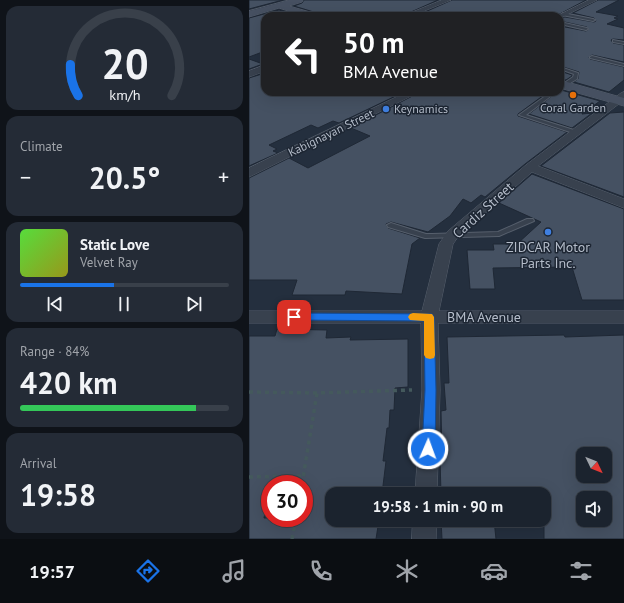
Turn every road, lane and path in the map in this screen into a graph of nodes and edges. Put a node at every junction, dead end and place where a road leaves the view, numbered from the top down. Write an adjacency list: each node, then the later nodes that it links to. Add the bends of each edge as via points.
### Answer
1 (267, 0): 5 (main road)
2 (299, 0): 5 (main road)
3 (448, 0): 7 (street)
4 (594, 0): 9 (street)
5 (279, 6): 6 (main road); 8 (main road)
6 (300, 12)
7 (416, 12)
8 (249, 14)
9 (564, 14)
10 (564, 15): 11 (lane)
11 (593, 20)
12 (564, 24): 13 (lane)
13 (586, 29)
14 (615, 41): 15 (lane)
15 (624, 43)
16 (592, 57): 17 (lane)
17 (624, 65)
18 (564, 69): 21 (lane, via 576,73 575,78)
19 (261, 70): 20 (street)
20 (249, 74)
21 (564, 84)
22 (564, 88): 25 (main road)
23 (406, 96): 28 (street, Kabignayan Street)
24 (547, 96): 26 (lane, via 522,115)
25 (622, 99): 26 (street, Cardiz Street)
26 (575, 132): 27 (street, Cardiz Street)
27 (530, 167): 29 (street); 32 (street, Cardiz Street)
28 (249, 173)
29 (624, 204)
30 (530, 221): 32 (lane, via 499,234)
31 (391, 225): 32 (lane, via 425,236)
32 (453, 234): 34 (street, Cardiz Street, via 446,244)
33 (249, 316): 34 (street, BMA Avenue)
34 (429, 317): 35 (street, BMA Avenue); 36 (street, Cardiz Street)
35 (624, 317)
36 (431, 390): 38 (path); 42 (street, Cardiz Street)
37 (249, 392): 38 (path)
38 (317, 393): 39 (path)
39 (303, 475)
40 (249, 477): 41 (path)
41 (261, 477)
42 (426, 487)
43 (294, 527): 45 (path)
44 (425, 527): 46 (street)
45 (292, 539)
46 (424, 539)

